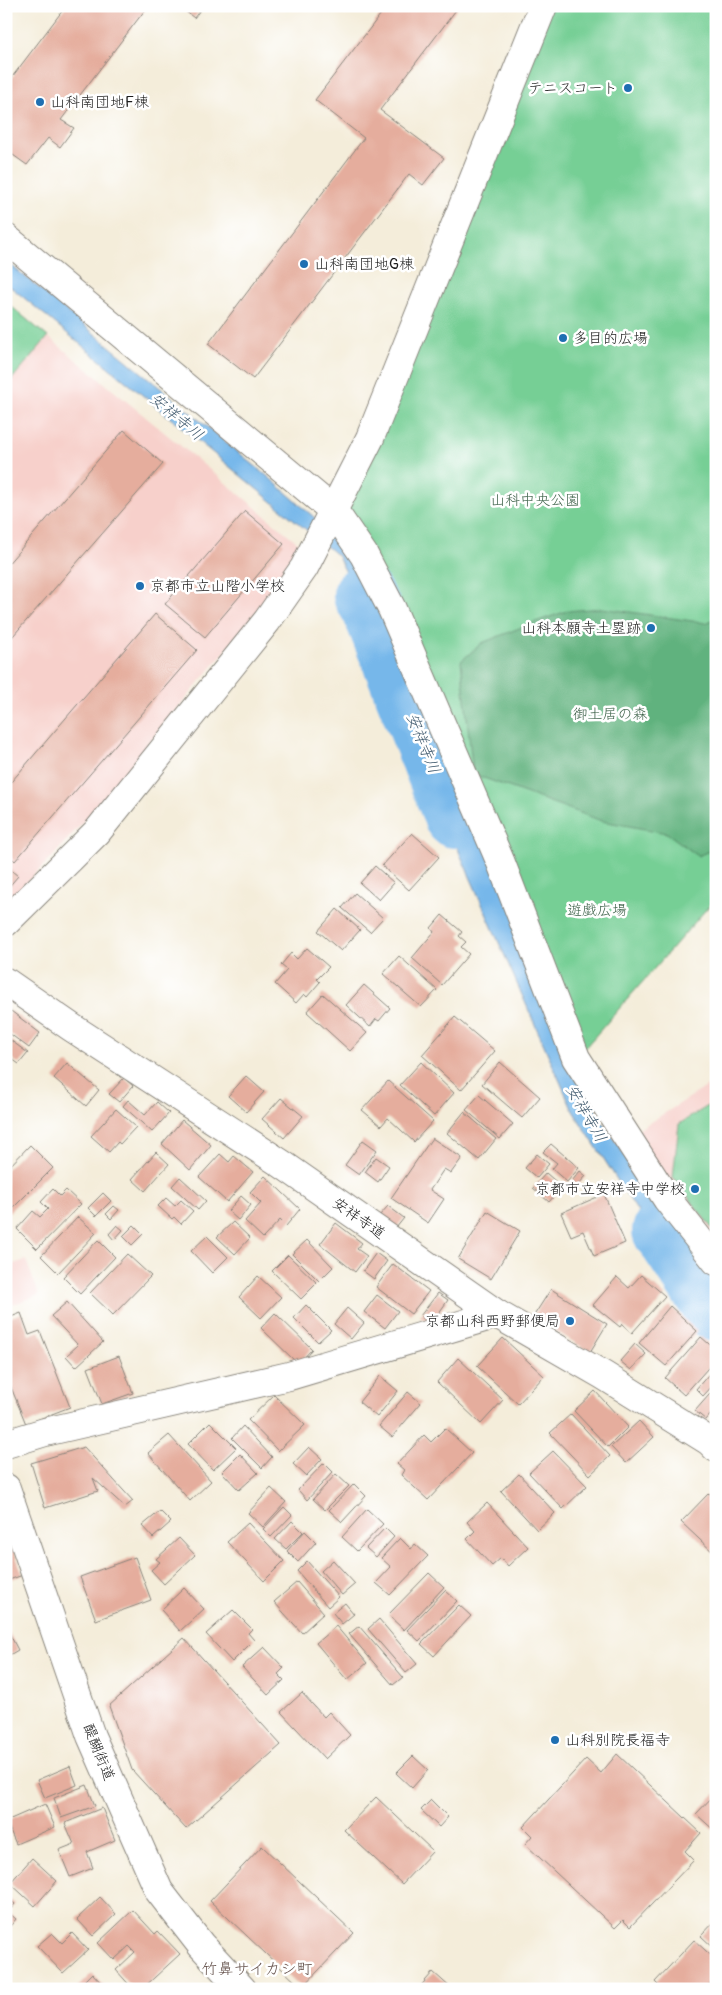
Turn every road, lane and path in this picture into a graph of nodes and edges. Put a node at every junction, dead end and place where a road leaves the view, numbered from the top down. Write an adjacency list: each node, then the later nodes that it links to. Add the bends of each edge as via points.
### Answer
1 (543, 6): 3 (street, via 370,438)
2 (6, 238): 3 (street)
3 (334, 511): 4 (street, via 304,568 267,621 97,832); 6 (street, via 364,555 392,609 501,863 576,1058 667,1199)
4 (6, 922)
5 (6, 982): 7 (street, 安祥寺道, via 282,1164)
6 (716, 1261)
7 (497, 1314): 8 (street, via 289,1376 45,1432); 9 (street, 安祥寺道, via 603,1375)
8 (6, 1444)
9 (716, 1448)
10 (6, 1488): 11 (street, 醍醐街道, via 91,1736 155,1884 201,1945)
11 (242, 1989)

